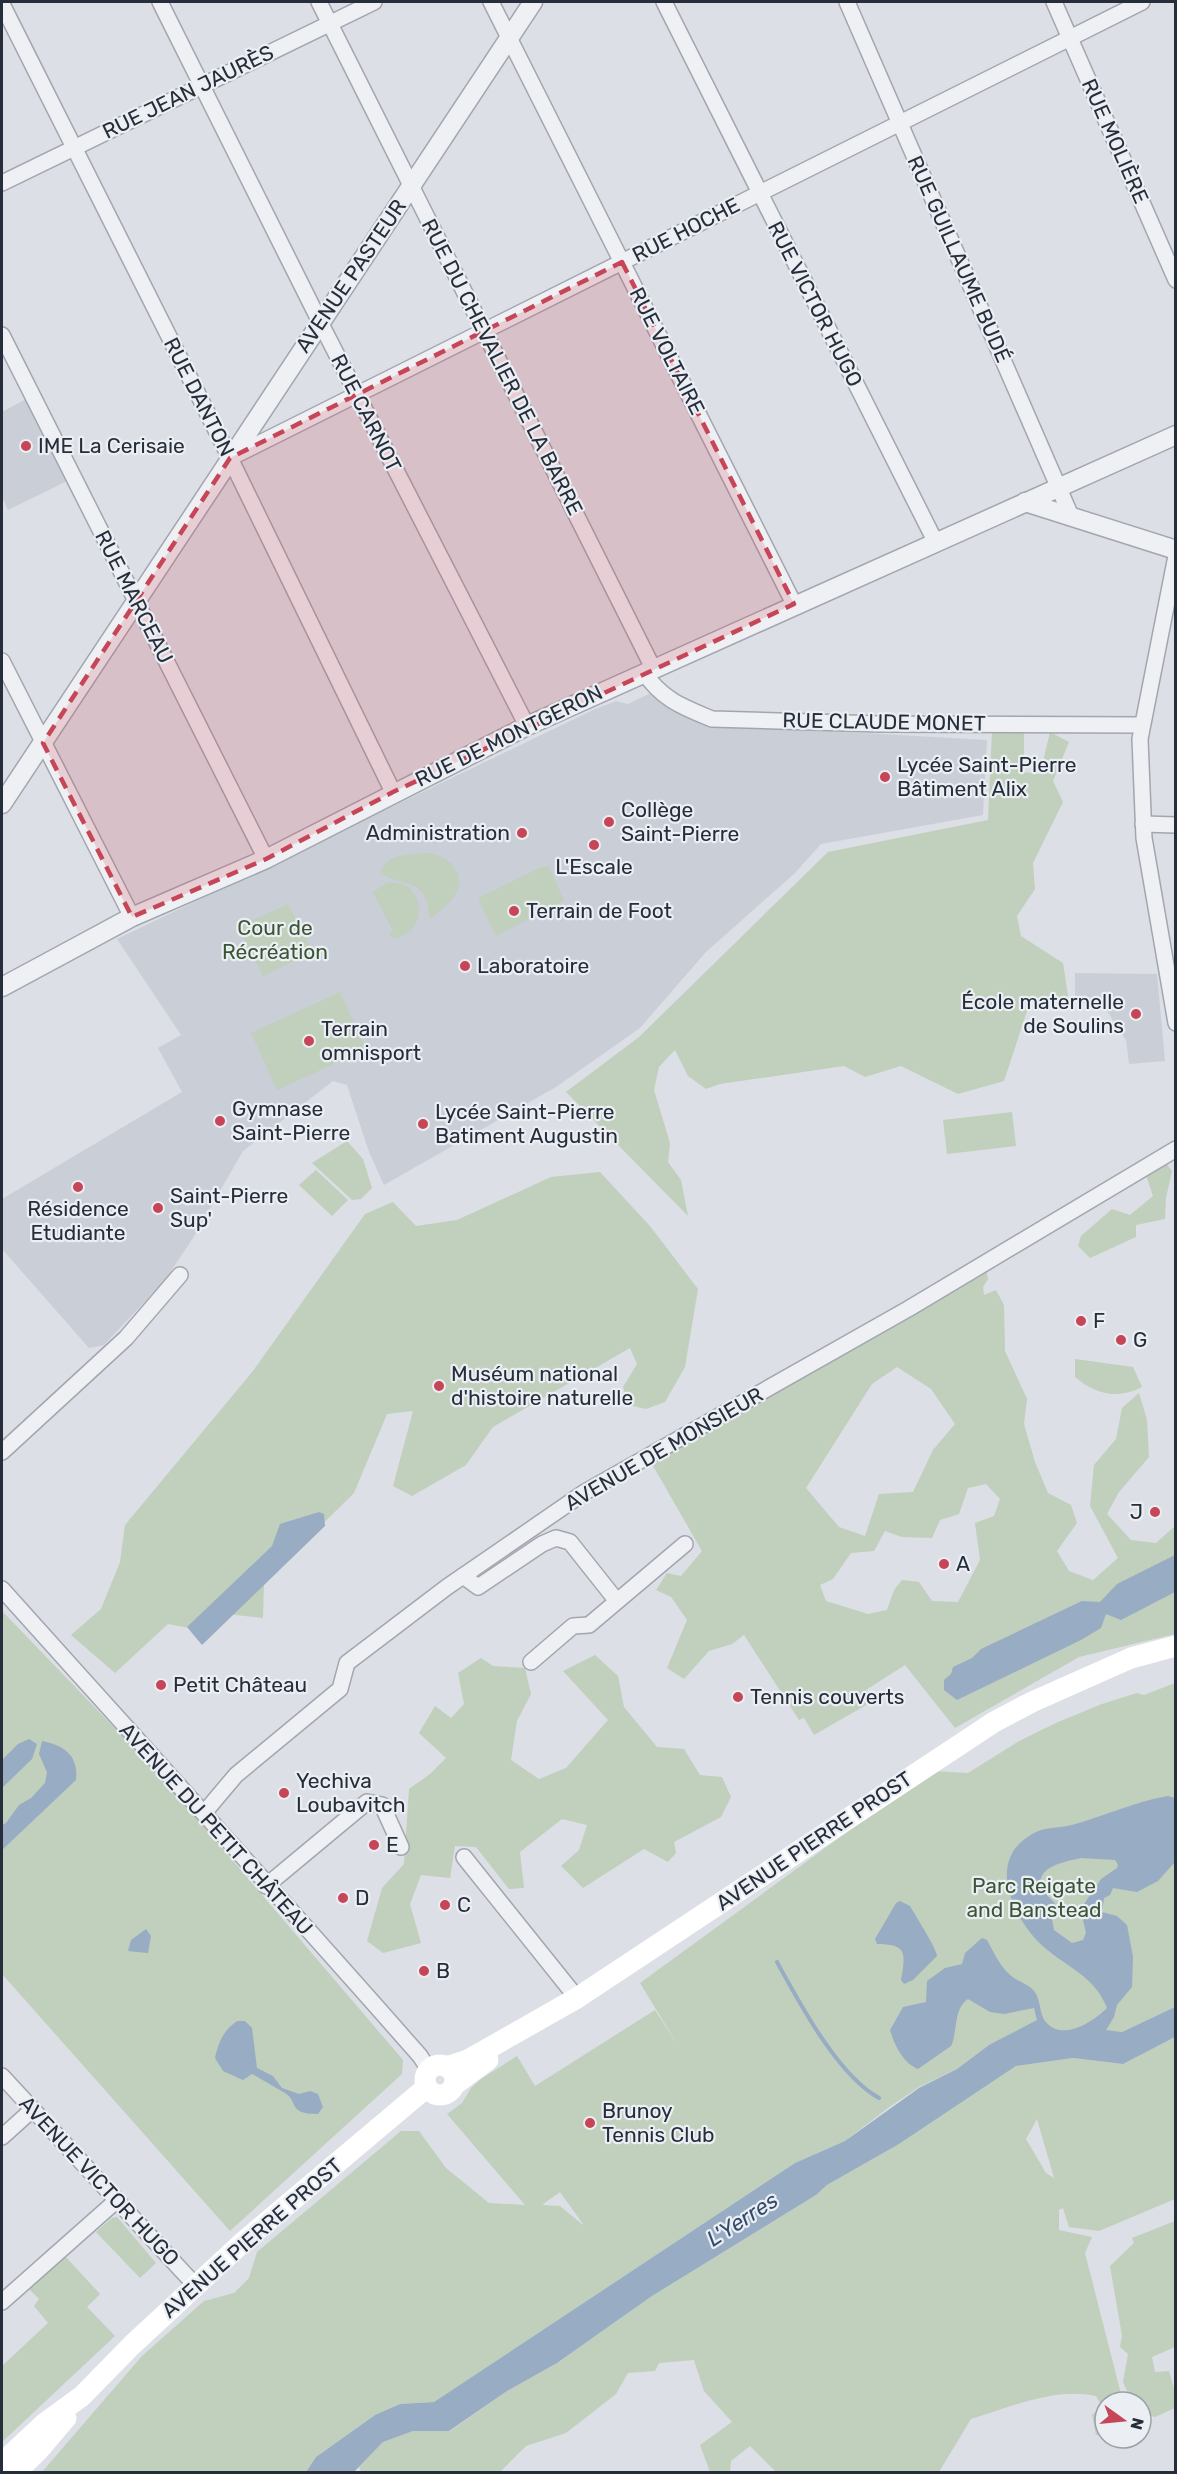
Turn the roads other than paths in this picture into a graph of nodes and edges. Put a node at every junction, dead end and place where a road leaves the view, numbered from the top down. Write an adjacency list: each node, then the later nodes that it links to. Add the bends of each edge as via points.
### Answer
1 (160, 2): 14 (street, RUE CARNOT)
2 (319, 2): 11 (street, RUE DU CHEVALIER DE LA BARRE)
3 (374, 2): 11 (street, RUE JEAN JAURÈS)
4 (491, 2): 12 (street, RUE VOLTAIRE)
5 (533, 2): 12 (street, AVENUE PASTEUR)
6 (664, 2): 19 (street, RUE VICTOR HUGO)
7 (847, 2): 15 (street, RUE GUILLAUME BUDÉ)
8 (1054, 2): 13 (street, RUE MOLIÈRE)
9 (1142, 2): 13 (street, RUE HOCHE)
10 (2, 4): 16 (street, RUE DANTON)
11 (330, 23): 14 (street, RUE JEAN JAURÈS); 18 (street, RUE DU CHEVALIER DE LA BARRE)
12 (509, 38): 18 (street, AVENUE PASTEUR); 20 (street, RUE VOLTAIRE)
13 (1070, 38): 15 (street, RUE HOCHE); 21 (street, RUE MOLIÈRE)
14 (201, 85): 16 (street, RUE JEAN JAURÈS); 22 (street, RUE CARNOT)
15 (899, 122): 19 (street, RUE HOCHE); 28 (street, RUE GUILLAUME BUDÉ)
16 (74, 148): 17 (street, RUE JEAN JAURÈS); 27 (street, RUE DANTON)
17 (2, 183)
18 (411, 186): 22 (street, AVENUE PASTEUR); 23 (street, RUE DU CHEVALIER DE LA BARRE)
19 (759, 193): 20 (street, RUE HOCHE); 31 (street, RUE VICTOR HUGO)
20 (622, 262): 23 (street, RUE HOCHE); 35 (street, RUE VOLTAIRE)
21 (1176, 280)
22 (320, 322): 25 (street, RUE CARNOT); 27 (street, AVENUE PASTEUR)
23 (484, 331): 25 (street, RUE HOCHE); 37 (street, RUE DU CHEVALIER DE LA BARRE)
24 (2, 335): 34 (street, RUE MARCEAU)
25 (357, 394): 27 (street, RUE HOCHE); 39 (street, RUE CARNOT)
26 (1176, 435): 28 (street, RUE DE MONTGERON)
27 (230, 458): 34 (street, AVENUE PASTEUR); 41 (street, RUE DANTON)
28 (1058, 487): 29 (street, RUE DE MONTGERON); 30 (street, RUE GUILLAUME BUDÉ)
29 (1025, 502): 30 (street); 31 (street, RUE DE MONTGERON)
30 (1071, 516): 32 (street)
31 (935, 542): 35 (street, RUE DE MONTGERON)
32 (1176, 550)
33 (1176, 556): 38 (street)
34 (136, 601): 40 (street, AVENUE PASTEUR); 45 (street, RUE MARCEAU)
35 (794, 604): 37 (street, RUE DE MONTGERON)
36 (2, 660): 40 (street)
37 (649, 670): 38 (street, RUE CLAUDE MONET, via 656,690 712,719); 39 (street, RUE DE MONTGERON)
38 (1142, 725): 43 (street)
39 (527, 726): 41 (street, RUE DE MONTGERON)
40 (43, 743): 42 (street, AVENUE PASTEUR); 46 (street)
41 (393, 792): 45 (street, RUE DE MONTGERON)
42 (2, 804)
43 (1143, 824): 44 (street); 48 (street)
44 (1176, 825)
45 (266, 859): 46 (street, RUE DE MONTGERON)
46 (132, 917): 47 (street, RUE DE MONTGERON)
47 (2, 987)
48 (1176, 1023)
49 (1176, 1149): 53 (street, AVENUE DE MONSIEUR, via 908,1309 585,1492)
50 (180, 1275): 51 (street, via 126,1338)
51 (2, 1452)
52 (685, 1544): 55 (street)
53 (463, 1576): 55 (street, via 478,1587 556,1538 570,1542); 60 (street, AVENUE DE MONSIEUR, via 347,1663 340,1689 237,1775)
54 (2, 1589): 60 (street, AVENUE DU PETIT CHÂTEAU)
55 (616, 1600): 58 (street, via 589,1625 573,1626)
56 (1176, 1646): 59 (main road, AVENUE PIERRE PROST, via 1131,1658)
57 (1176, 1660): 59 (main road, AVENUE PIERRE PROST)
58 (531, 1662)
59 (1097, 1674): 64 (main road, AVENUE PIERRE PROST, via 1032,1701 956,1746)
60 (204, 1813): 63 (street, AVENUE DU PETIT CHÂTEAU)
61 (400, 1847): 63 (street, via 382,1805 367,1802)
62 (464, 1857): 64 (street)
63 (266, 1886): 66 (street, AVENUE DU PETIT CHÂTEAU)
64 (577, 1998): 66 (main road, AVENUE PIERRE PROST)
65 (2, 2076): 67 (street, AVENUE VICTOR HUGO)
66 (439, 2077): 70 (main road, AVENUE PIERRE PROST)
67 (32, 2110): 68 (street); 69 (street, AVENUE VICTOR HUGO)
68 (2, 2137)
69 (116, 2200): 70 (street, AVENUE VICTOR HUGO); 71 (street)
70 (196, 2286): 72 (main road, AVENUE PIERRE PROST)
71 (2, 2302)
72 (82, 2396): 73 (main road, AVENUE PIERRE PROST, via 45,2423); 74 (main road, AVENUE PIERRE PROST, via 55,2432)
73 (2, 2463)
74 (16, 2472)

